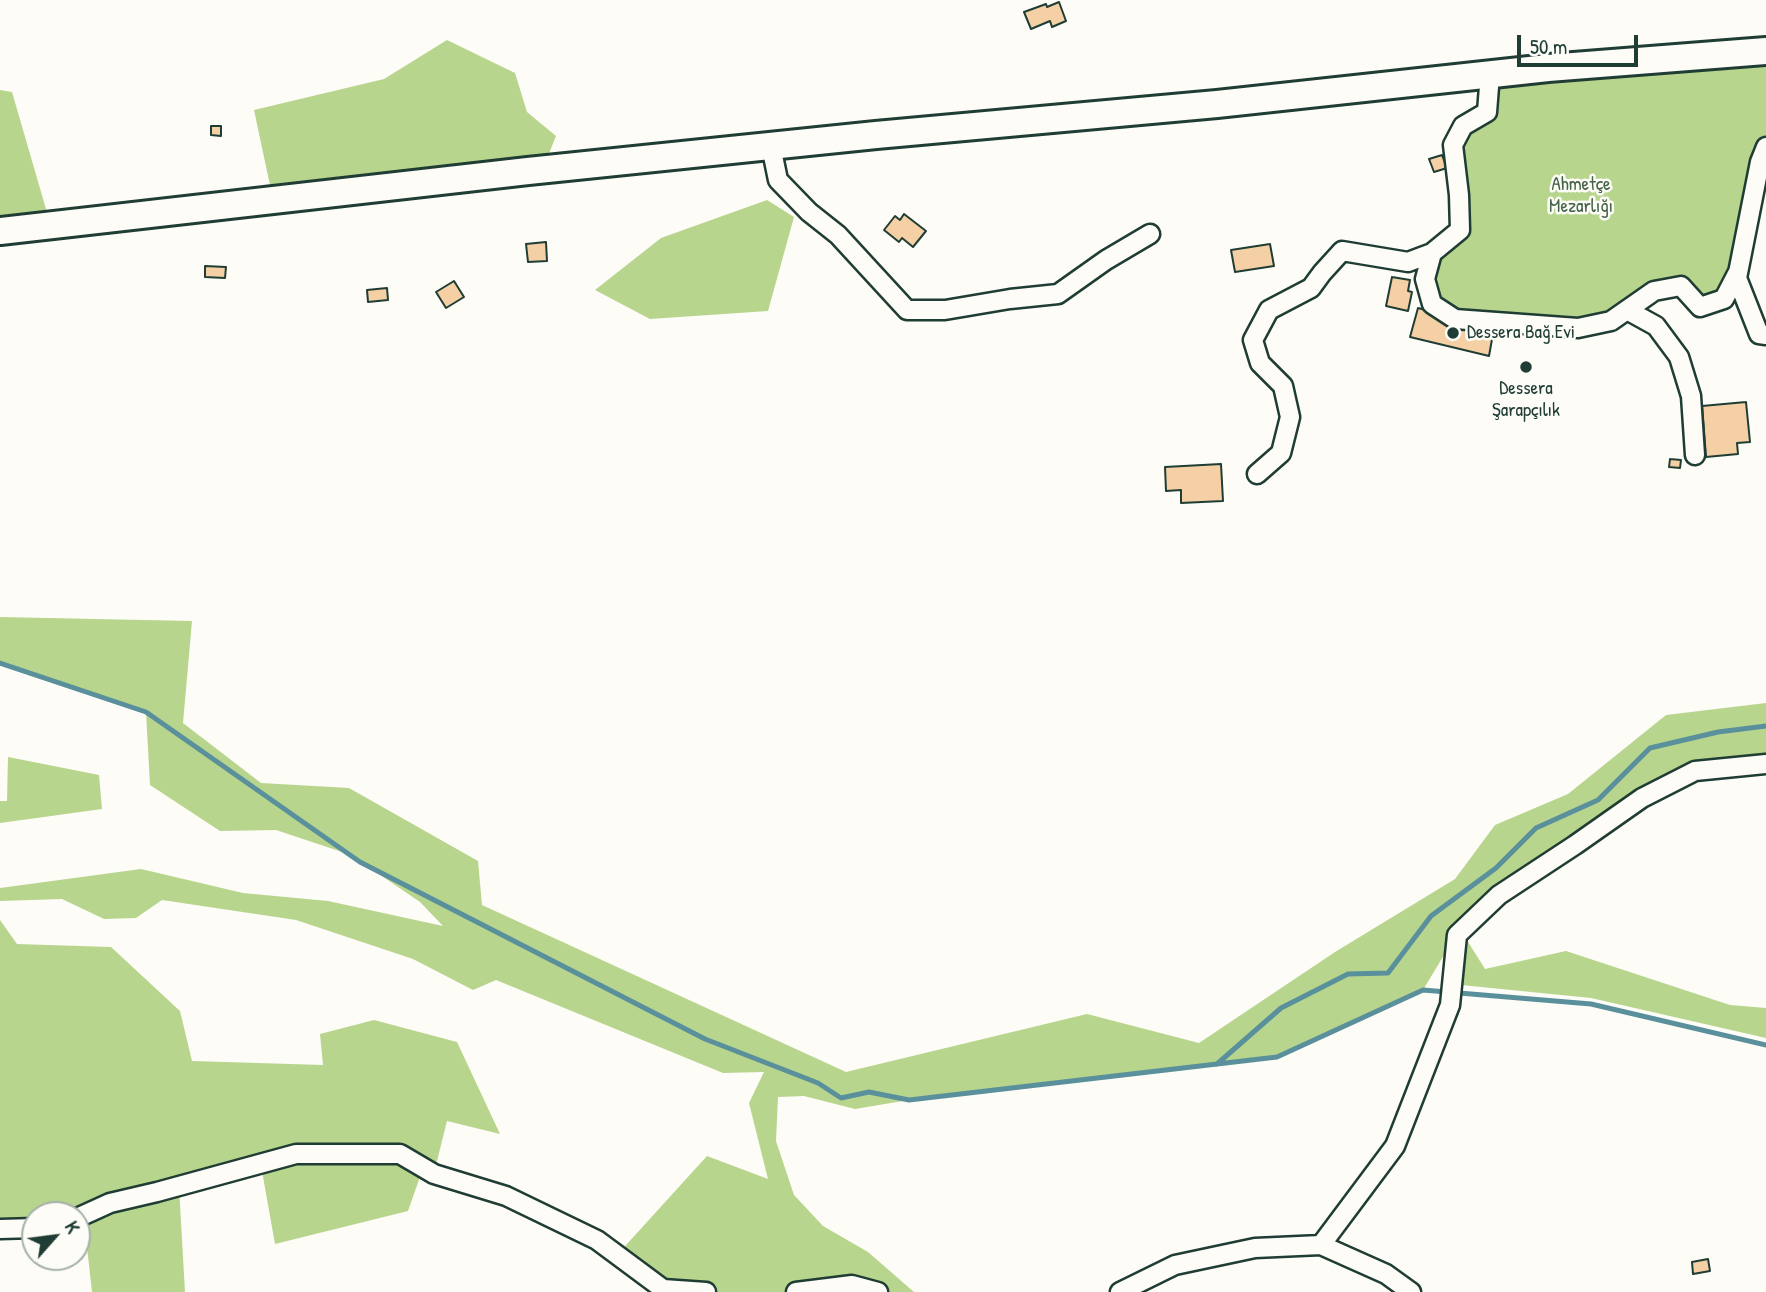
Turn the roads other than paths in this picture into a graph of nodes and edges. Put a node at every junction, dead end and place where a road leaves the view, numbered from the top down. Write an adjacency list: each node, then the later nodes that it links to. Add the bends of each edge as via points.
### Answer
1 (1766, 51): 2 (street)
2 (1490, 74): 3 (street); 7 (street, via 1487,111 1463,126 1453,145 1460,230)
3 (771, 146): 5 (street); 6 (street, via 778,180 838,235 907,310 945,310 1058,294)
4 (1766, 147): 8 (street)
5 (0, 231)
6 (1150, 234)
7 (1432, 253): 9 (street, via 1425,279 1432,304 1455,319 1578,328 1611,321); 12 (street, via 1408,262 1342,251 1311,288 1269,310 1253,340 1260,363 1283,386 1290,417 1282,453)
8 (1738, 272): 9 (street, via 1724,299 1700,307 1681,286 1654,291); 10 (street, via 1759,334)
9 (1628, 310): 11 (street, via 1656,326 1679,357 1691,396)
10 (1766, 335)
11 (1695, 455)
12 (1257, 474)
13 (1766, 764): 17 (street, via 1695,771 1642,798 1499,895 1457,934 1450,1005 1395,1146)
14 (91, 1212): 18 (street, via 296,1154 400,1154 433,1174 506,1196 597,1240 663,1289)
15 (21, 1229): 16 (street)
16 (0, 1230)
17 (1321, 1245): 21 (street, via 1255,1248 1175,1265); 22 (street, via 1386,1274)
18 (706, 1292)
19 (796, 1292): 20 (street, via 852,1285)
20 (878, 1292)
21 (1120, 1292)
22 (1411, 1292)

